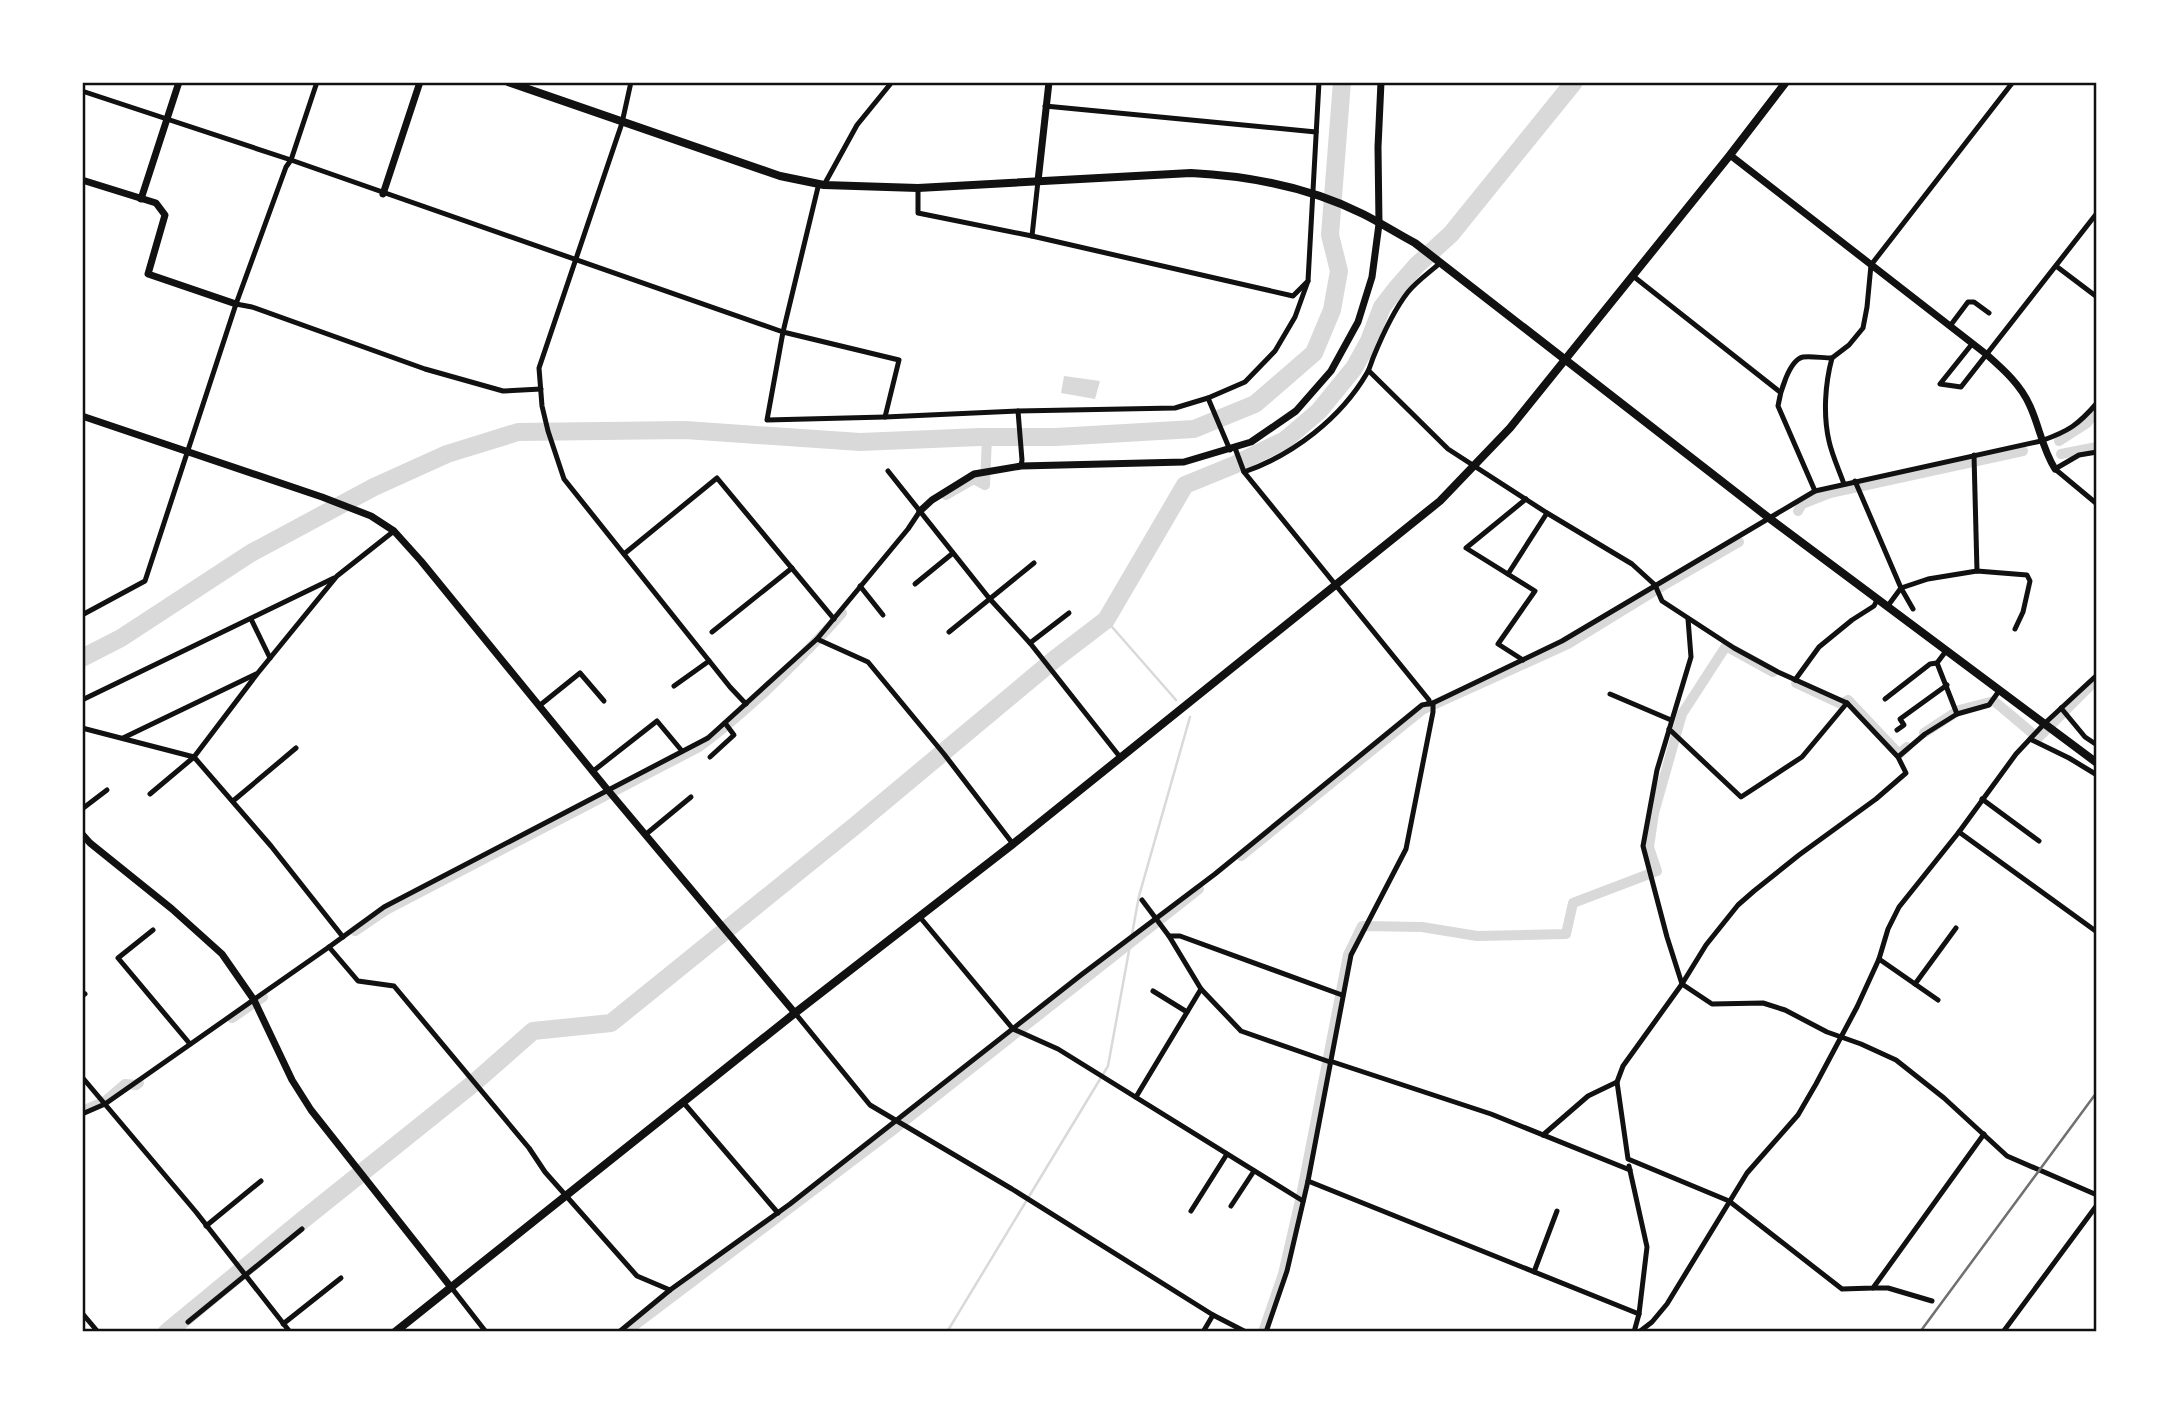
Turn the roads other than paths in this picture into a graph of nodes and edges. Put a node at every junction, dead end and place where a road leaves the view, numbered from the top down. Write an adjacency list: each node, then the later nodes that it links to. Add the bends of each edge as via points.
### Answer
1 (179, 82): 14 (street)
2 (317, 82): 18 (street)
3 (420, 82): 24 (street)
4 (508, 82): 15 (main road)
5 (631, 82): 15 (street)
6 (892, 82): 21 (street, via 857,125)
7 (1049, 82): 13 (street)
8 (1319, 82): 16 (street)
9 (1381, 82): 27 (street)
10 (1786, 82): 17 (main road)
11 (2013, 82): 31 (street)
12 (82, 91): 14 (street)
13 (1045, 106): 16 (street); 20 (street)
14 (168, 118): 18 (street); 25 (street)
15 (622, 123): 21 (main road, via 780,176); 29 (street)
16 (1316, 132): 23 (street)
17 (1730, 156): 31 (street); 33 (main road)
18 (291, 160): 24 (street); 36 (street)
19 (82, 180): 25 (street)
20 (1038, 181): 22 (main road); 23 (main road, via 1233,175); 28 (street)
21 (821, 184): 22 (main road); 39 (street)
22 (918, 188): 28 (street, via 918,213)
23 (1312, 193): 27 (main road); 34 (street)
24 (383, 194): 29 (street)
25 (141, 199): 36 (street, via 156,203 164,215 148,274)
26 (2097, 213): 32 (street)
27 (1379, 224): 30 (main road); 53 (street, via 1372,277 1359,322 1331,371 1296,411 1251,442)
28 (1032, 236): 34 (street, via 1293,296)
29 (577, 259): 39 (street); 45 (street, via 539,368)
30 (1440, 263): 43 (main road); 44 (street, via 1409,291)
31 (1871, 265): 38 (street); 42 (street, via 1863,328)
32 (2056, 266): 35 (street); 41 (street)
33 (1633, 276): 43 (main road); 46 (street)
34 (1308, 281): 47 (street, via 1275,351 1245,382)
35 (2097, 297)
36 (236, 304): 45 (street, via 503,391); 55 (street)
37 (1989, 313): 38 (street, via 1968,302)
38 (1950, 326): 40 (street)
39 (783, 332): 51 (street, via 898,360); 51 (street, via 767,420)
40 (1972, 344): 41 (street); 41 (street, via 1940,384 1961,387)
41 (1986, 355): 52 (street, via 2021,389)
42 (1832, 358): 46 (street, via 1801,357); 63 (street, via 1826,398 1829,441)
43 (1565, 361): 58 (main road); 69 (main road)
44 (1369, 371): 58 (street, via 1448,449); 61 (street, via 1333,416 1301,443)
45 (541, 389): 71 (street, via 564,479)
46 (1780, 392): 64 (street, via 1778,406)
47 (1208, 398): 49 (street, via 1175,408); 53 (street)
48 (2097, 403): 52 (street, via 2079,423)
49 (1018, 413): 51 (street); 57 (street)
50 (82, 416): 55 (street)
51 (885, 417)
52 (2041, 441): 56 (street); 59 (street)
53 (1232, 449): 57 (street, via 1184,462); 61 (street)
54 (2097, 452): 59 (street, via 2079,454)
55 (188, 453): 70 (street, via 323,497 371,516); 88 (street, via 145,581)
56 (1975, 455): 62 (street); 75 (street)
57 (1021, 463): 67 (street, via 974,474)
58 (1474, 467): 65 (street); 81 (main road, via 1440,501)
59 (2055, 469): 66 (street)
60 (888, 471): 67 (street)
61 (1244, 472): 81 (street)
62 (1855, 481): 63 (street); 82 (street)
63 (1844, 484): 64 (street)
64 (1815, 491): 69 (street)
65 (1526, 499): 68 (street); 76 (street, via 1466,548)
66 (2097, 504)
67 (920, 511): 72 (street); 80 (street)
68 (1547, 513): 76 (street); 79 (street, via 1612,550)
69 (1769, 518): 79 (street); 84 (main road)
70 (394, 531): 77 (street); 116 (street)
71 (624, 554): 74 (street, via 717,478); 101 (street)
72 (953, 554): 78 (street); 83 (street)
73 (1034, 563): 83 (street)
74 (792, 568): 91 (street); 94 (street)
75 (1977, 571): 82 (street); 93 (street, via 2027,575 2030,581)
76 (1508, 574): 100 (street, via 1535,591 1498,644)
77 (337, 576): 90 (street); 99 (street)
78 (915, 584)
79 (1655, 585): 92 (street, via 1662,601); 100 (street)
80 (860, 586): 89 (street); 91 (street)
81 (1335, 586): 115 (street); 132 (main road)
82 (1901, 588): 85 (street); 86 (street)
83 (989, 598): 95 (street); 97 (street)
84 (1877, 600): 85 (main road); 105 (street, via 1819,646)
85 (1887, 607): 98 (main road)
86 (1913, 609)
87 (1069, 613): 97 (street)
88 (82, 615)
89 (883, 615)
90 (251, 618): 99 (street); 111 (street)
91 (834, 619): 96 (street)
92 (1688, 619): 105 (street); 119 (street, via 1691,657)
93 (2015, 629)
94 (712, 632)
95 (949, 632)
96 (817, 639): 114 (street); 148 (street, via 868,662)
97 (1030, 643): 132 (street)
98 (1945, 651): 102 (street); 108 (main road)
99 (270, 658): 103 (street)
100 (1523, 660): 115 (street)
101 (709, 661): 107 (street); 114 (street)
102 (1937, 663): 106 (street); 110 (street)
103 (257, 674): 125 (street); 130 (street)
104 (2097, 675): 117 (street)
105 (1795, 680): 113 (street)
106 (1947, 685): 118 (street); 124 (street, via 1900,719 1904,725)
107 (674, 686)
108 (1999, 691): 118 (street, via 1989,705); 121 (main road)
109 (1610, 694): 119 (street)
110 (1885, 699)
111 (82, 700)
112 (604, 701): 116 (street, via 580,673)
113 (1847, 703): 123 (street, via 1802,757 1741,797); 133 (street)
114 (746, 704): 120 (street)
115 (1431, 704): 151 (street, via 1422,705); 163 (street, via 1406,849 1351,955)
116 (539, 706): 135 (street)
117 (2061, 708): 121 (street); 127 (street)
118 (1957, 714): 133 (street)
119 (1671, 720): 123 (street)
120 (725, 723): 129 (street); 131 (street, via 734,735)
121 (2044, 724): 126 (street); 134 (main road)
122 (82, 727): 125 (street)
123 (1669, 729): 159 (street, via 1643,846)
124 (1897, 730)
125 (123, 738): 130 (street)
126 (2030, 739): 136 (street); 141 (street)
127 (2097, 746)
128 (296, 748): 142 (street)
129 (682, 751): 135 (street, via 657,721); 137 (street)
130 (194, 757): 139 (street); 142 (street)
131 (710, 757)
132 (1120, 757): 148 (main road)
133 (1898, 757): 159 (street, via 1906,774 1738,905)
134 (2097, 762)
135 (592, 772): 137 (street)
136 (2097, 775)
137 (607, 789): 146 (street); 156 (street, via 384,907)
138 (107, 790): 143 (street)
139 (150, 794)
140 (691, 797): 146 (street)
141 (1982, 799): 144 (street); 147 (street)
142 (233, 801): 156 (street)
143 (82, 809)
144 (1959, 832): 154 (street); 158 (street, via 1899,907)
145 (82, 834): 164 (street, via 222,954)
146 (645, 835): 167 (street)
147 (2039, 841)
148 (1013, 844): 150 (main road)
149 (1142, 900): 151 (street)
150 (919, 916): 167 (main road); 168 (street)
151 (1155, 919): 155 (street); 168 (street)
152 (1956, 928): 160 (street)
153 (153, 930): 170 (street, via 118,958)
154 (2097, 932)
155 (1170, 936): 161 (street); 163 (street)
156 (343, 937): 157 (street)
157 (329, 947): 164 (street); 187 (street, via 358,981 394,986)
158 (1879, 959): 160 (street); 169 (street)
159 (1682, 984): 169 (street, via 1712,1004 1763,1003); 173 (street, via 1623,1066)
160 (1915, 984): 165 (street)
161 (1201, 989): 166 (street); 171 (street, via 1241,1031)
162 (1153, 991): 166 (street)
163 (1342, 995): 171 (street)
164 (254, 1000): 170 (street); 201 (street, via 311,1110)
165 (1938, 1000)
166 (1187, 1012): 174 (street)
167 (795, 1013): 175 (main road); 178 (street, via 870,1105)
168 (1013, 1029): 174 (street, via 1058,1049); 178 (street)
169 (1840, 1037): 179 (street, via 1896,1060); 190 (street, via 1798,1115)
170 (190, 1044): 176 (street)
171 (1330, 1062): 180 (street); 186 (street)
172 (82, 1077): 176 (street)
173 (1617, 1082): 180 (street, via 1588,1096); 182 (street)
174 (1136, 1097): 181 (street)
175 (683, 1102): 187 (main road); 195 (street)
176 (105, 1104): 177 (street); 196 (street)
177 (82, 1114)
178 (898, 1121): 195 (street); 207 (street)
179 (1984, 1134): 188 (street, via 2007,1156); 202 (street)
180 (1543, 1135): 183 (street)
181 (1227, 1154): 184 (street); 193 (street)
182 (1628, 1159): 183 (street); 190 (street)
183 (1630, 1170): 206 (street, via 1647,1247)
184 (1254, 1171): 189 (street); 192 (street)
185 (261, 1181): 196 (street)
186 (1308, 1181): 189 (street); 198 (street)
187 (566, 1195): 201 (main road); 203 (street, via 637,1276)
188 (2097, 1195)
189 (1303, 1201): 217 (street)
190 (1729, 1201): 202 (street, via 1842,1289); 218 (street, via 1667,1304)
191 (2097, 1205): 219 (street)
192 (1231, 1206)
193 (1191, 1211)
194 (1558, 1211): 198 (street)
195 (778, 1213): 203 (street)
196 (206, 1226): 199 (street)
197 (302, 1229): 199 (street)
198 (1534, 1272): 206 (street)
199 (244, 1274): 208 (street); 209 (street)
200 (341, 1278): 209 (street)
201 (450, 1286): 212 (main road); 213 (street)
202 (1873, 1288): 204 (street)
203 (670, 1290): 214 (street)
204 (1932, 1301)
205 (82, 1313): 210 (street)
206 (1639, 1314): 218 (street)
207 (1213, 1315): 215 (street); 216 (street)
208 (188, 1322)
209 (283, 1324): 211 (street)
210 (98, 1332)
211 (290, 1332)
212 (395, 1332)
213 (486, 1332)
214 (619, 1332)
215 (1203, 1332)
216 (1245, 1332)
217 (1266, 1332)
218 (1637, 1332)
219 (2003, 1332)

